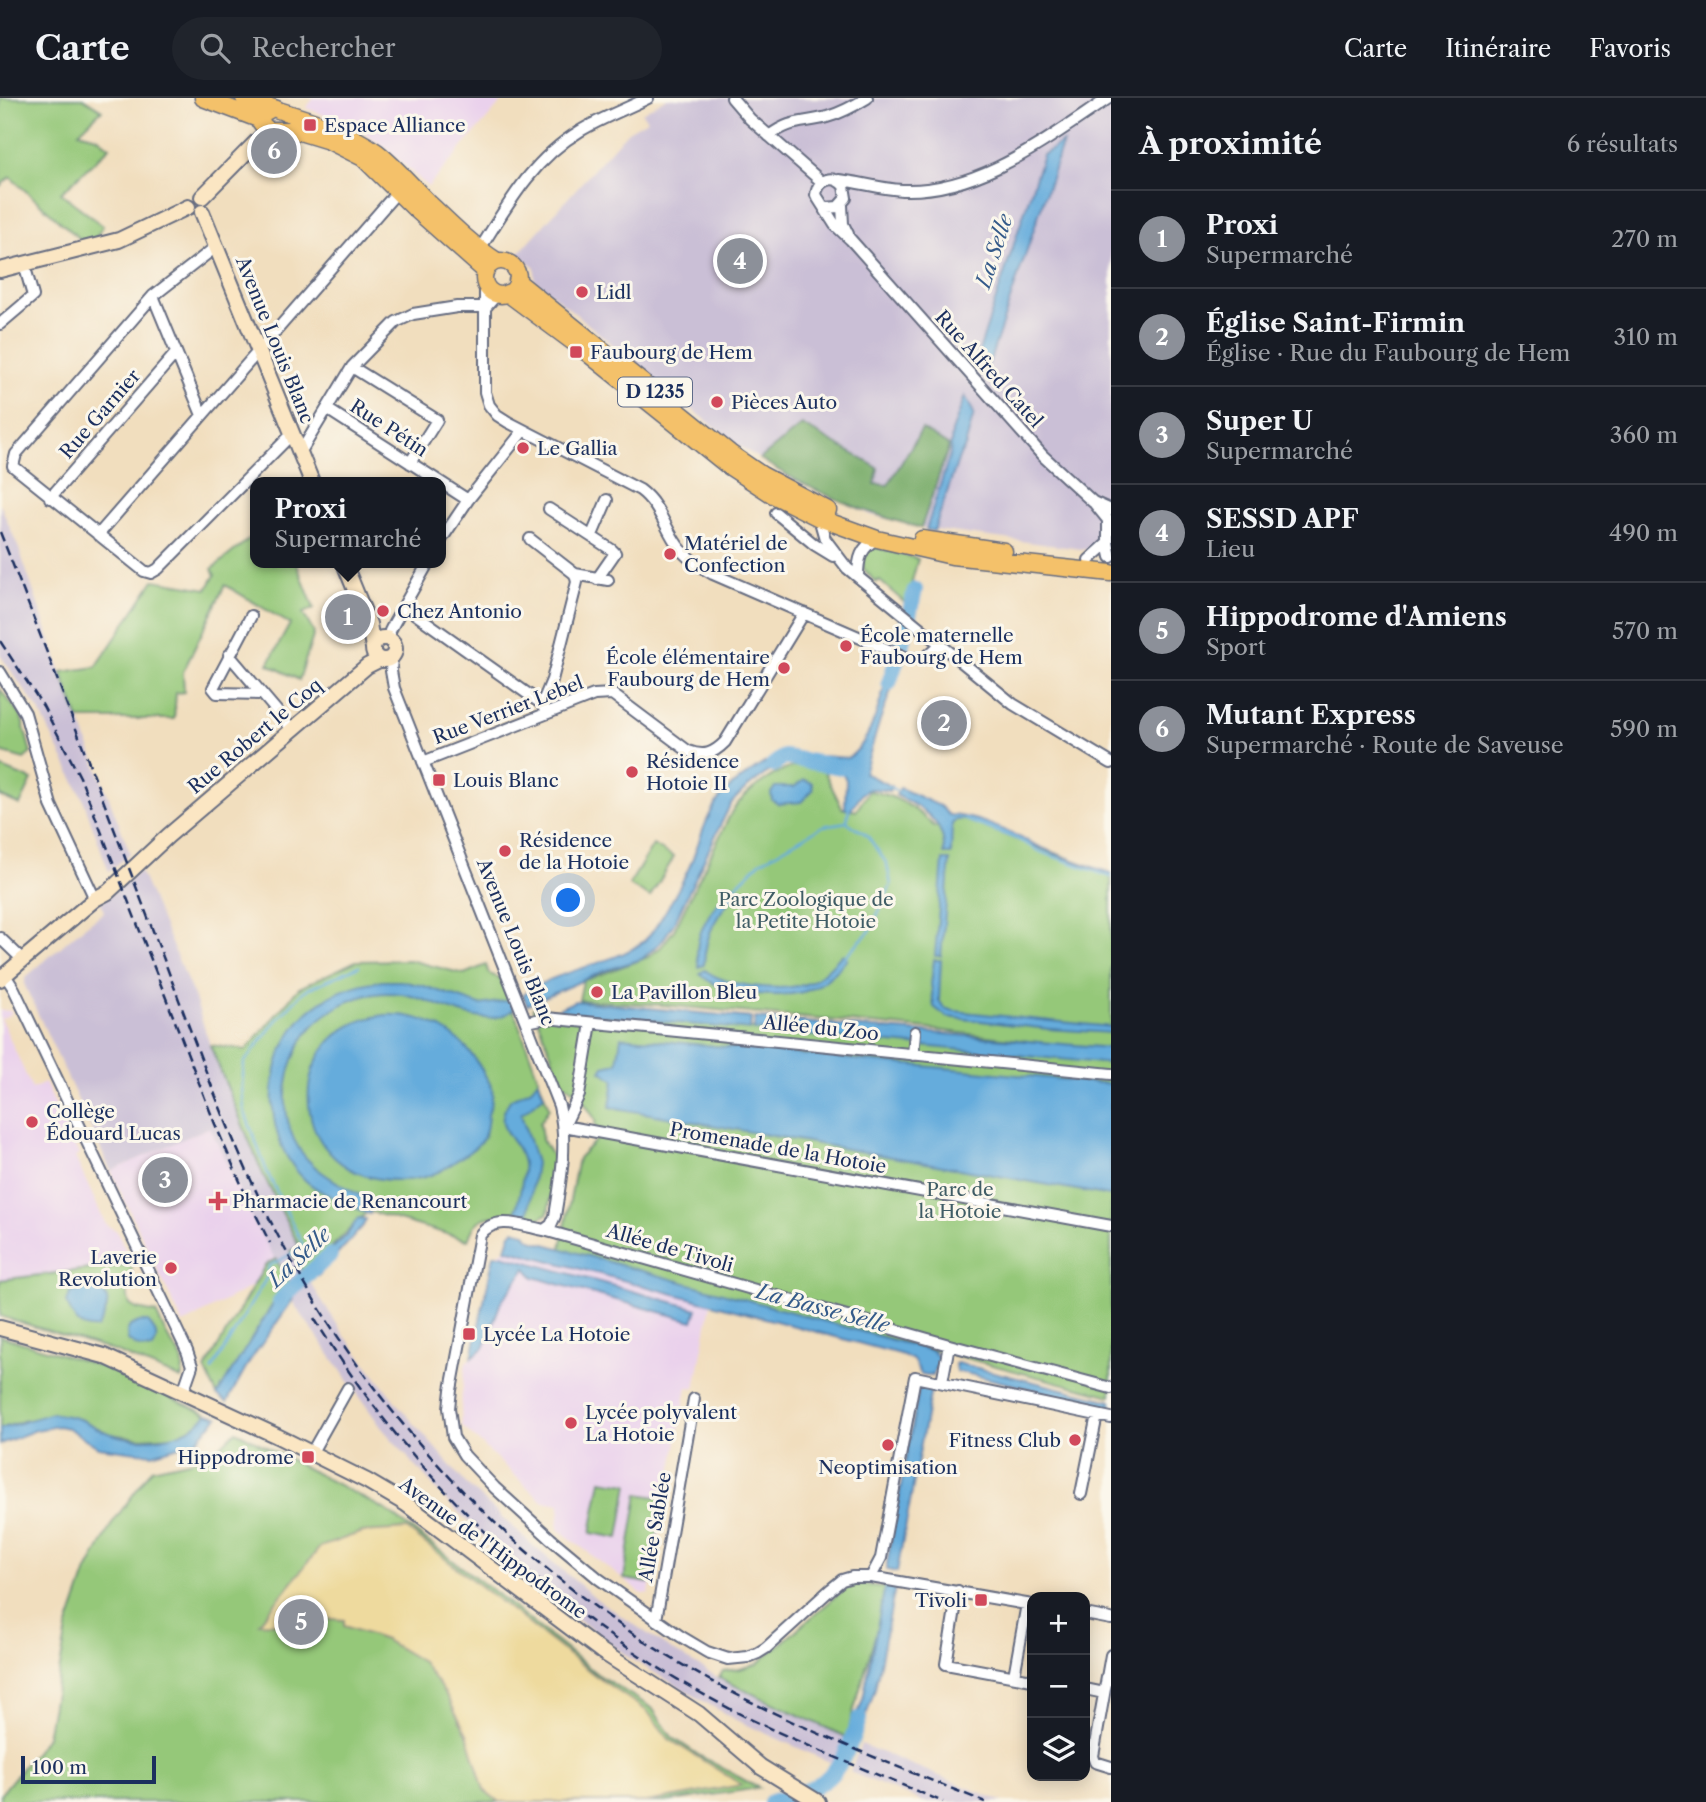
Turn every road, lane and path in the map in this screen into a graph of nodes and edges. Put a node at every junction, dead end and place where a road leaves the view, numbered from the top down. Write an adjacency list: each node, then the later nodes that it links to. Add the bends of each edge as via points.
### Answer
1 (203, 98): 8 (main road)
2 (244, 98): 7 (main road)
3 (732, 98): 9 (street)
4 (867, 98): 9 (street, via 826,117 784,125)
5 (1109, 98): 12 (street, via 1033,148 982,174 926,189)
6 (645, 99): 21 (street, via 580,131 542,160)
7 (275, 109): 8 (main road, via 283,120); 21 (main road, via 375,150)
8 (269, 126): 13 (main road, via 353,152); 14 (main road)
9 (769, 136): 11 (street)
10 (838, 180): 11 (street); 12 (street); 15 (street, via 846,190)
11 (822, 182): 17 (street, via 816,195)
12 (871, 187): 15 (street)
13 (398, 191): 24 (main road); 29 (street)
14 (202, 197): 16 (main road, via 192,196); 18 (main road, via 206,204)
15 (844, 202): 17 (street, via 834,209); 19 (street, Rue Alfred Catel, via 843,224)
16 (188, 207): 18 (main road, via 192,213); 22 (main road, via 119,240)
17 (825, 208): 19 (street, Rue Alfred Catel)
18 (202, 212): 20 (main road, Avenue Louis Blanc)
19 (851, 240): 44 (street, Rue Alfred Catel, via 1043,456)
20 (216, 246): 26 (street); 29 (main road, Avenue Louis Blanc)
21 (480, 249): 24 (main road)
22 (24, 264): 23 (main road); 28 (street, via 33,296)
23 (0, 270)
24 (489, 272): 25 (main road, via 491,291); 25 (main road, via 511,264 516,272); 27 (street)
25 (509, 289): 27 (street); 48 (main road, D 1235, via 727,464); 49 (main road, D 1235, via 730,453)
26 (153, 296): 30 (street); 41 (street, via 16,454 15,469)
27 (486, 307): 31 (street, via 403,317); 34 (street, via 487,400 497,415)
28 (0, 324)
29 (258, 350): 33 (street); 35 (main road, Avenue Louis Blanc)
30 (176, 353): 33 (street); 41 (street, Rue Garnier)
31 (352, 366): 32 (street); 37 (street, via 437,421)
32 (327, 409): 36 (street); 37 (street, Rue Pétin)
33 (202, 415): 51 (street)
34 (523, 431): 42 (street); 65 (street, via 650,497 678,546 697,565)
35 (292, 434): 36 (main road, Avenue Louis Blanc); 51 (street, via 151,573)
36 (300, 453): 38 (main road, Avenue Louis Blanc)
37 (410, 463): 39 (street, Rue Pétin)
38 (310, 477)
39 (432, 477)
40 (446, 486): 42 (street, Rue Pétin)
41 (50, 498): 51 (street)
42 (468, 500): 50 (street)
43 (607, 500): 52 (street)
44 (1093, 502): 46 (street, Rue Alfred Catel); 55 (street, via 1108,520)
45 (549, 509): 52 (street)
46 (1111, 510)
47 (776, 513): 56 (street)
48 (818, 518): 49 (main road, D 1235); 56 (street, via 825,540)
49 (851, 525): 53 (main road, D 1235); 57 (main road, D 1235, via 947,544)
50 (446, 533)
51 (98, 535)
52 (592, 535): 62 (street, via 615,553 603,580)
53 (877, 539): 61 (main road, D 1235, via 952,556); 63 (street, via 859,556)
54 (530, 540): 62 (street)
55 (1108, 543): 57 (street); 58 (street)
56 (839, 559): 63 (street)
57 (1089, 560): 58 (main road, D 1235)
58 (1111, 560)
59 (346, 568): 69 (main road, Avenue Louis Blanc)
60 (425, 568): 64 (street, Rue Robert le Coq)
61 (1111, 573)
62 (575, 574): 72 (street, via 576,590)
63 (858, 576): 67 (street)
64 (404, 606): 69 (street, Rue Robert le Coq); 72 (street)
65 (804, 613): 67 (street, via 906,659 924,659); 72 (street, Rue Verrier Lebel, via 725,742 709,754 688,751 612,694)
66 (251, 616): 68 (street)
67 (941, 645): 75 (street, via 1023,711)
68 (229, 654): 71 (street); 71 (street, via 214,691)
69 (381, 655): 73 (main road, Rue Robert le Coq); 74 (street, Avenue Louis Blanc)
70 (0, 672): 76 (street, via 25,713 51,805)
71 (262, 694): 73 (street)
72 (544, 709): 74 (street, Rue Verrier Lebel)
73 (292, 729): 76 (main road, Rue Robert le Coq, via 119,873)
74 (423, 762): 80 (street, Avenue Louis Blanc)
75 (1111, 763)
76 (95, 899): 78 (main road)
77 (0, 938): 78 (street)
78 (23, 960): 79 (main road)
79 (2, 977): 93 (street, via 14,989 187,1351 192,1366)
80 (527, 1022): 81 (street, Allée du Zoo, via 546,1018); 85 (street, Avenue Louis Blanc)
81 (591, 1023): 83 (street, Allée du Zoo); 85 (street, via 579,1095)
82 (915, 1032): 83 (street)
83 (913, 1050): 84 (street, Allée du Zoo)
84 (1111, 1074)
85 (564, 1126): 86 (street, Promenade de la Hotoie); 87 (street, Avenue Louis Blanc, via 555,1216)
86 (1111, 1226)
87 (544, 1230): 89 (street, Allée de Tivoli); 105 (street, Allée de Tivoli, via 512,1224 488,1226 480,1235 449,1408 453,1437 475,1468 551,1539)
88 (0, 1328): 93 (main road, Avenue de l'Hippodrome, via 104,1356)
89 (949, 1345): 90 (street); 92 (street, Allée de Tivoli)
90 (938, 1381): 95 (street); 99 (street, via 915,1377 881,1559)
91 (348, 1388): 97 (street)
92 (1111, 1388)
93 (183, 1392): 97 (main road, Avenue de l'Hippodrome)
94 (694, 1399): 105 (street, Allée Sablée)
95 (1097, 1415): 96 (street); 98 (street)
96 (1111, 1418)
97 (312, 1452): 112 (main road, Avenue de l'Hippodrome, via 406,1504 564,1625 699,1714 740,1750)
98 (1081, 1494)
99 (870, 1577): 100 (street); 105 (street, via 842,1580 766,1648 748,1657 728,1659 708,1652)
100 (958, 1591): 101 (street); 107 (street, via 946,1664)
101 (1027, 1603)
102 (1090, 1615): 104 (street)
103 (1027, 1618): 107 (street)
104 (1111, 1619)
105 (656, 1620)
106 (1111, 1655): 110 (street)
107 (1014, 1676): 108 (street)
108 (1027, 1679)
109 (1090, 1690): 110 (street)
110 (1104, 1693): 111 (street, via 1093,1756 1095,1762)
111 (1111, 1767)
112 (818, 1802)

